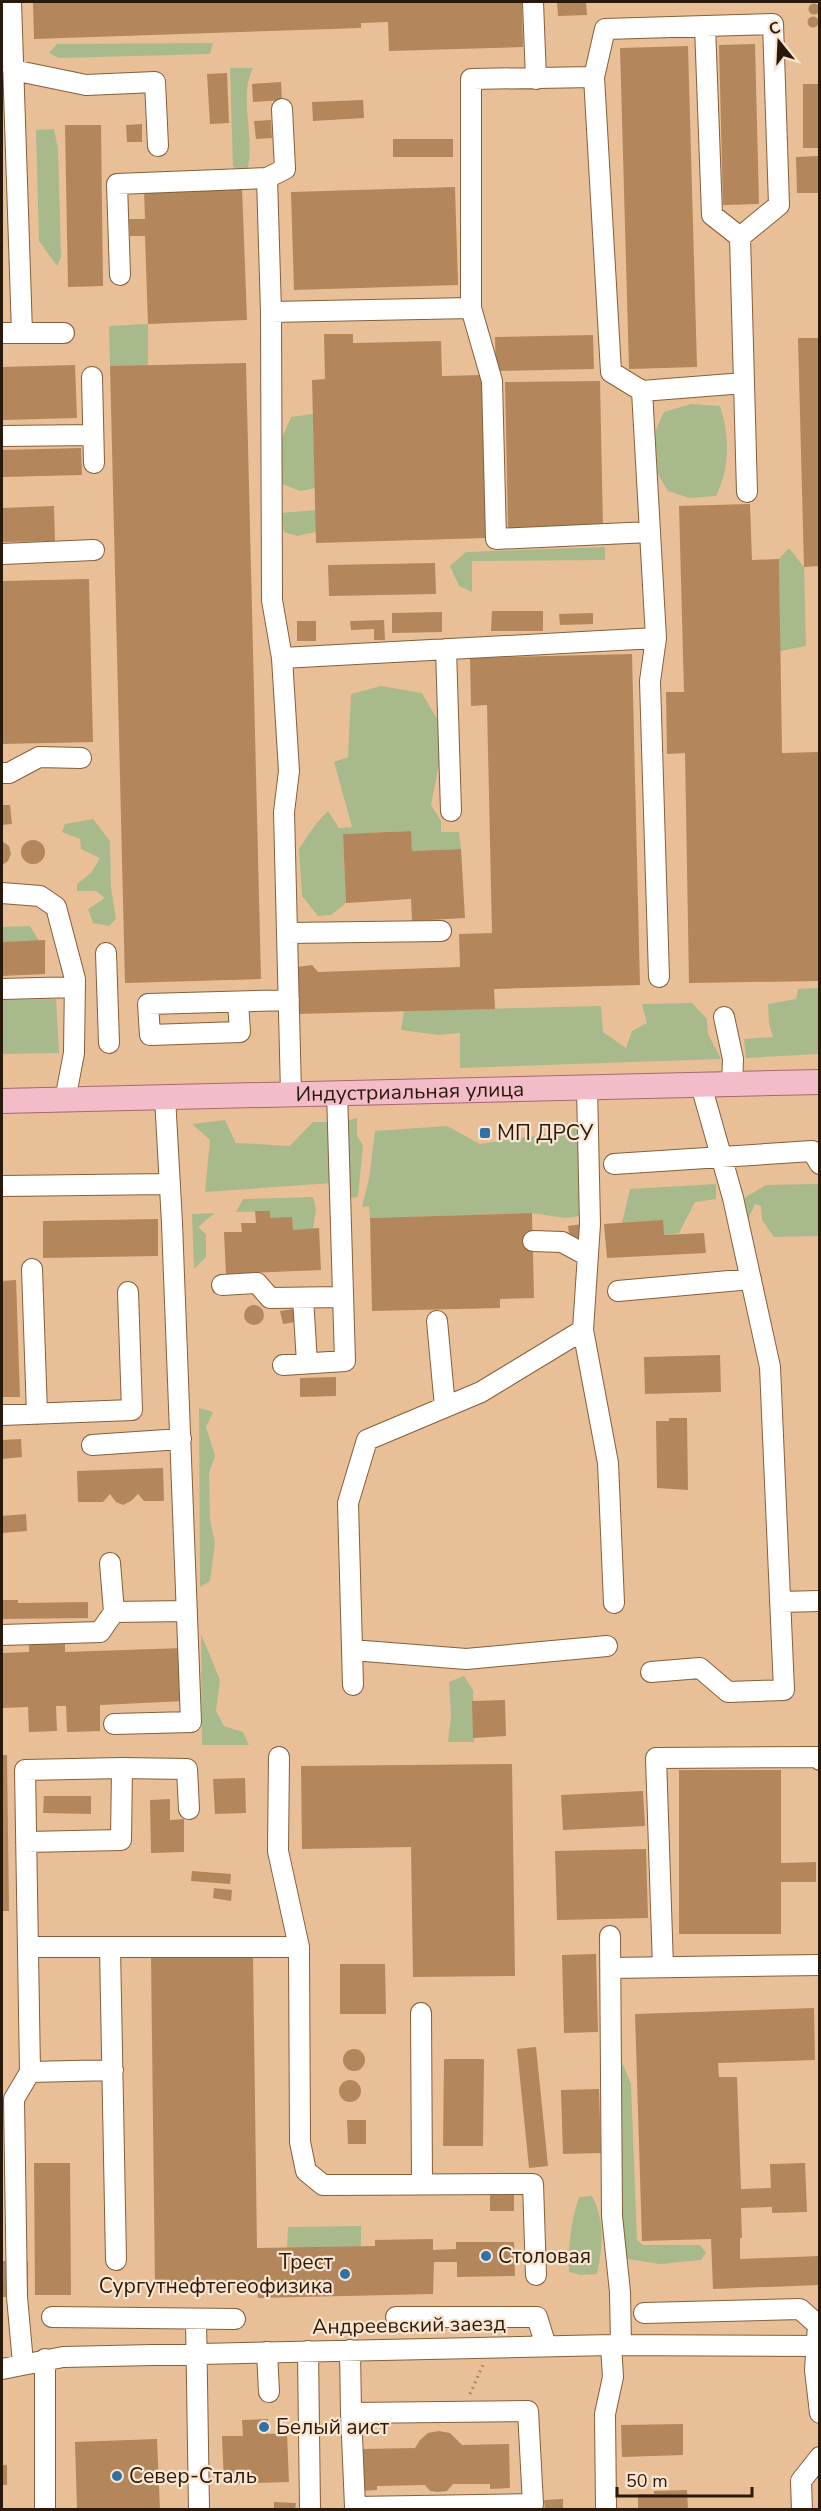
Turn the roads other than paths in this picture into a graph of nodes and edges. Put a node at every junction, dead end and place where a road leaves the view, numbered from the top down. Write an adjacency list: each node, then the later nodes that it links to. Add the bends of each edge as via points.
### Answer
1 (11, 2): 4 (street)
2 (533, 2): 6 (street)
3 (705, 26): 5 (street, via 605,28); 10 (street, via 712,215); 10 (street, via 772,24 779,204)
4 (9, 62): 8 (street, via 86,85 155,82); 15 (street)
5 (594, 77): 6 (street); 19 (street, via 611,372)
6 (536, 79): 12 (street, via 471,79)
7 (282, 109): 9 (street, via 285,169)
8 (158, 146)
9 (267, 178): 11 (street, via 117,184); 13 (street)
10 (740, 237): 18 (street)
11 (120, 274)
12 (471, 308): 13 (street); 24 (street, via 492,381 496,539)
13 (271, 312): 29 (street, via 272,600)
14 (2, 333): 15 (street)
15 (22, 333): 16 (street)
16 (64, 333)
17 (92, 377): 20 (street)
18 (744, 383): 19 (street); 23 (street)
19 (642, 391): 24 (street)
20 (93, 435): 21 (street); 22 (street)
21 (2, 436)
22 (94, 463)
23 (747, 492)
24 (650, 532): 27 (street)
25 (94, 550): 26 (street)
26 (2, 554)
27 (656, 638): 28 (street); 37 (street, via 650,681)
28 (446, 649): 29 (street); 32 (street)
29 (282, 658): 35 (street, via 289,771 284,812)
30 (81, 758): 31 (street, via 39,757)
31 (2, 773)
32 (452, 811)
33 (2, 893): 39 (street, via 40,896 56,906)
34 (441, 931): 35 (street)
35 (287, 933): 41 (street)
36 (105, 953): 38 (street)
37 (659, 977)
38 (106, 978): 39 (street); 44 (street)
39 (75, 983): 40 (street); 52 (street, via 74,1053)
40 (2, 989)
41 (289, 1000): 42 (street); 50 (street)
42 (238, 1002)
43 (724, 1017): 47 (street, via 733,1059)
44 (109, 1043)
45 (819, 1083): 47 (main road, Индустриальная улица)
46 (701, 1085): 47 (main road, Индустриальная улица); 48 (main road, Индустриальная улица); 54 (street)
47 (732, 1085)
48 (587, 1087): 49 (main road, Индустриальная улица); 60 (street)
49 (337, 1092): 50 (main road, Индустриальная улица); 66 (street)
50 (291, 1093): 51 (main road, Индустриальная улица)
51 (165, 1097): 52 (main road, Индустриальная улица); 57 (street)
52 (65, 1100): 53 (main road, Индустриальная улица)
53 (2, 1101)
54 (721, 1157): 55 (street); 56 (street, via 812,1151); 62 (street)
55 (614, 1164)
56 (819, 1164)
57 (170, 1184): 58 (street); 75 (street)
58 (2, 1186)
59 (533, 1241): 60 (street, via 562,1242)
60 (588, 1256): 69 (street)
61 (32, 1269): 73 (street)
62 (751, 1279): 64 (street); 79 (street, via 770,1367)
63 (222, 1285): 67 (street, via 257,1283 270,1298)
64 (618, 1291)
65 (128, 1292): 73 (street, via 132,1410)
66 (342, 1297): 67 (street); 70 (street, via 345,1361)
67 (303, 1298): 70 (street)
68 (437, 1321): 72 (street)
69 (583, 1330): 72 (street, via 481,1392); 80 (street, via 608,1463)
70 (307, 1363): 71 (street)
71 (283, 1365)
72 (445, 1407): 85 (street, via 367,1440 348,1503)
73 (37, 1414): 74 (street)
74 (2, 1415)
75 (181, 1439): 76 (street); 81 (street)
76 (92, 1445)
77 (110, 1563): 82 (street)
78 (819, 1600): 79 (street)
79 (780, 1602): 86 (street, via 784,1690 728,1692 700,1668)
80 (614, 1603)
81 (187, 1611): 82 (street); 88 (street, via 191,1722)
82 (114, 1612): 83 (street, via 100,1632)
83 (2, 1635)
84 (606, 1646): 85 (street, via 466,1659)
85 (352, 1650): 87 (street)
86 (651, 1672)
87 (353, 1685)
88 (114, 1724)
89 (279, 1757): 97 (street, via 278,1851)
90 (819, 1760): 99 (street, via 656,1758)
91 (122, 1768): 92 (street, via 188,1769); 93 (street, via 121,1840); 93 (street, via 25,1770)
92 (189, 1809)
93 (26, 1842): 95 (street)
94 (610, 1936): 100 (street)
95 (30, 1947): 96 (street); 103 (street)
96 (110, 1947): 97 (street); 102 (street)
97 (299, 1947): 104 (street, via 300,2142 306,2171 323,2185)
98 (819, 1965): 99 (street)
99 (663, 1967): 100 (street)
100 (610, 1968): 113 (street, via 612,2216 620,2292)
101 (421, 2013): 104 (street)
102 (113, 2070): 103 (street); 105 (street)
103 (30, 2072): 122 (street, via 14,2099 17,2297)
104 (422, 2184): 106 (street, via 533,2184)
105 (116, 2260)
106 (536, 2276)
107 (644, 2313): 115 (street, via 800,2310 818,2325)
108 (52, 2317): 111 (street)
109 (396, 2317): 110 (street)
110 (439, 2317): 114 (street, via 537,2316); 116 (street)
111 (196, 2319): 112 (street); 120 (street)
112 (235, 2319)
113 (616, 2345): 114 (street, Андреевский заезд); 115 (street, Андреевский заезд); 132 (street, via 605,2414)
114 (546, 2346): 116 (street, Андреевский заезд)
115 (818, 2346): 126 (street, via 815,2370)
116 (438, 2348): 117 (street, Андреевский заезд)
117 (350, 2350): 118 (street, Андреевский заезд); 125 (street)
118 (308, 2351): 119 (street, Андреевский заезд); 131 (street)
119 (267, 2352): 120 (street, Андреевский заезд); 124 (street)
120 (196, 2353): 121 (street, Андреевский заезд); 130 (street)
121 (45, 2359): 122 (street, Андреевский заезд); 129 (street)
122 (23, 2363): 123 (street, Андреевский заезд)
123 (2, 2369)
124 (269, 2392)
125 (351, 2413): 125 (street, via 528,2411 532,2504 355,2507)
126 (819, 2413)
127 (819, 2457): 128 (street)
128 (810, 2480): 133 (street)
129 (45, 2510)
130 (199, 2510)
131 (310, 2510)
132 (606, 2510)
133 (802, 2510)

